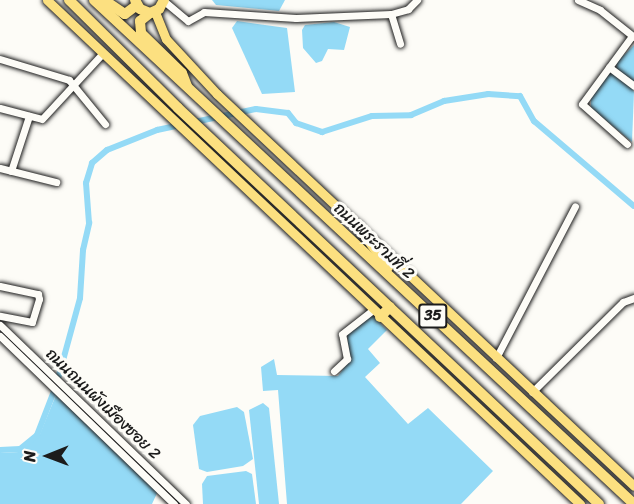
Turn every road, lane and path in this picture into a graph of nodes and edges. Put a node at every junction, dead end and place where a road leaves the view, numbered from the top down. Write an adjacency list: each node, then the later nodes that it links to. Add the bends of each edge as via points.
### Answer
1 (46, 0): 13 (main road, 35)
2 (69, 0): 31 (highway, 35)
3 (94, 0): 18 (highway, ถนนพระรามที่ 2 / 35)
4 (104, 0): 8 (highway, via 125,14)
5 (164, 0): 9 (highway); 10 (street, via 188,21 204,12 296,18)
6 (417, 0): 10 (street, via 408,9)
7 (578, 0): 11 (street, via 600,10)
8 (136, 3): 9 (highway)
9 (152, 12): 18 (highway, via 140,21 141,33 182,73); 27 (main road, ถนนพระรามที่ 2 / 35, via 166,39 227,103)
10 (391, 14): 12 (street)
11 (633, 36): 15 (street)
12 (400, 44)
13 (103, 53): 16 (street); 32 (main road, 35)
14 (0, 59): 16 (street, via 58,76)
15 (609, 67): 17 (street); 22 (street, via 582,104)
16 (73, 86): 20 (street, via 42,119); 21 (street)
17 (634, 86)
18 (188, 90): 29 (highway, ถนนพระรามที่ 2 / 35)
19 (0, 108): 20 (street)
20 (29, 116): 24 (street)
21 (105, 124)
22 (627, 144)
23 (0, 168): 24 (street)
24 (11, 171): 25 (street)
25 (56, 182)
26 (575, 206): 36 (street)
27 (358, 226): 29 (highway); 36 (main road, ถนนพระรามที่ 2 / 35)
28 (0, 286): 33 (street, via 38,294 39,300 32,321)
29 (405, 291): 44 (highway, ถนนพระรามที่ 2 / 35)
30 (634, 297): 38 (street, via 623,302)
31 (390, 307): 32 (highway); 43 (highway, 35)
32 (377, 313): 37 (street, via 342,334 347,359); 42 (main road, 35)
33 (0, 316)
34 (0, 325): 41 (street, ถนนถนนผังเมืองซอย 2)
35 (0, 336): 40 (street, ถนนถนนผังเมืองซอย 2)
36 (496, 358): 38 (main road, ถนนพระรามที่ 2 / 35)
37 (334, 371)
38 (532, 392): 39 (main road, ถนนพระรามที่ 2 / 35)
39 (634, 486)
40 (174, 504)
41 (186, 504)
42 (580, 504)
43 (599, 504)
44 (634, 504)

